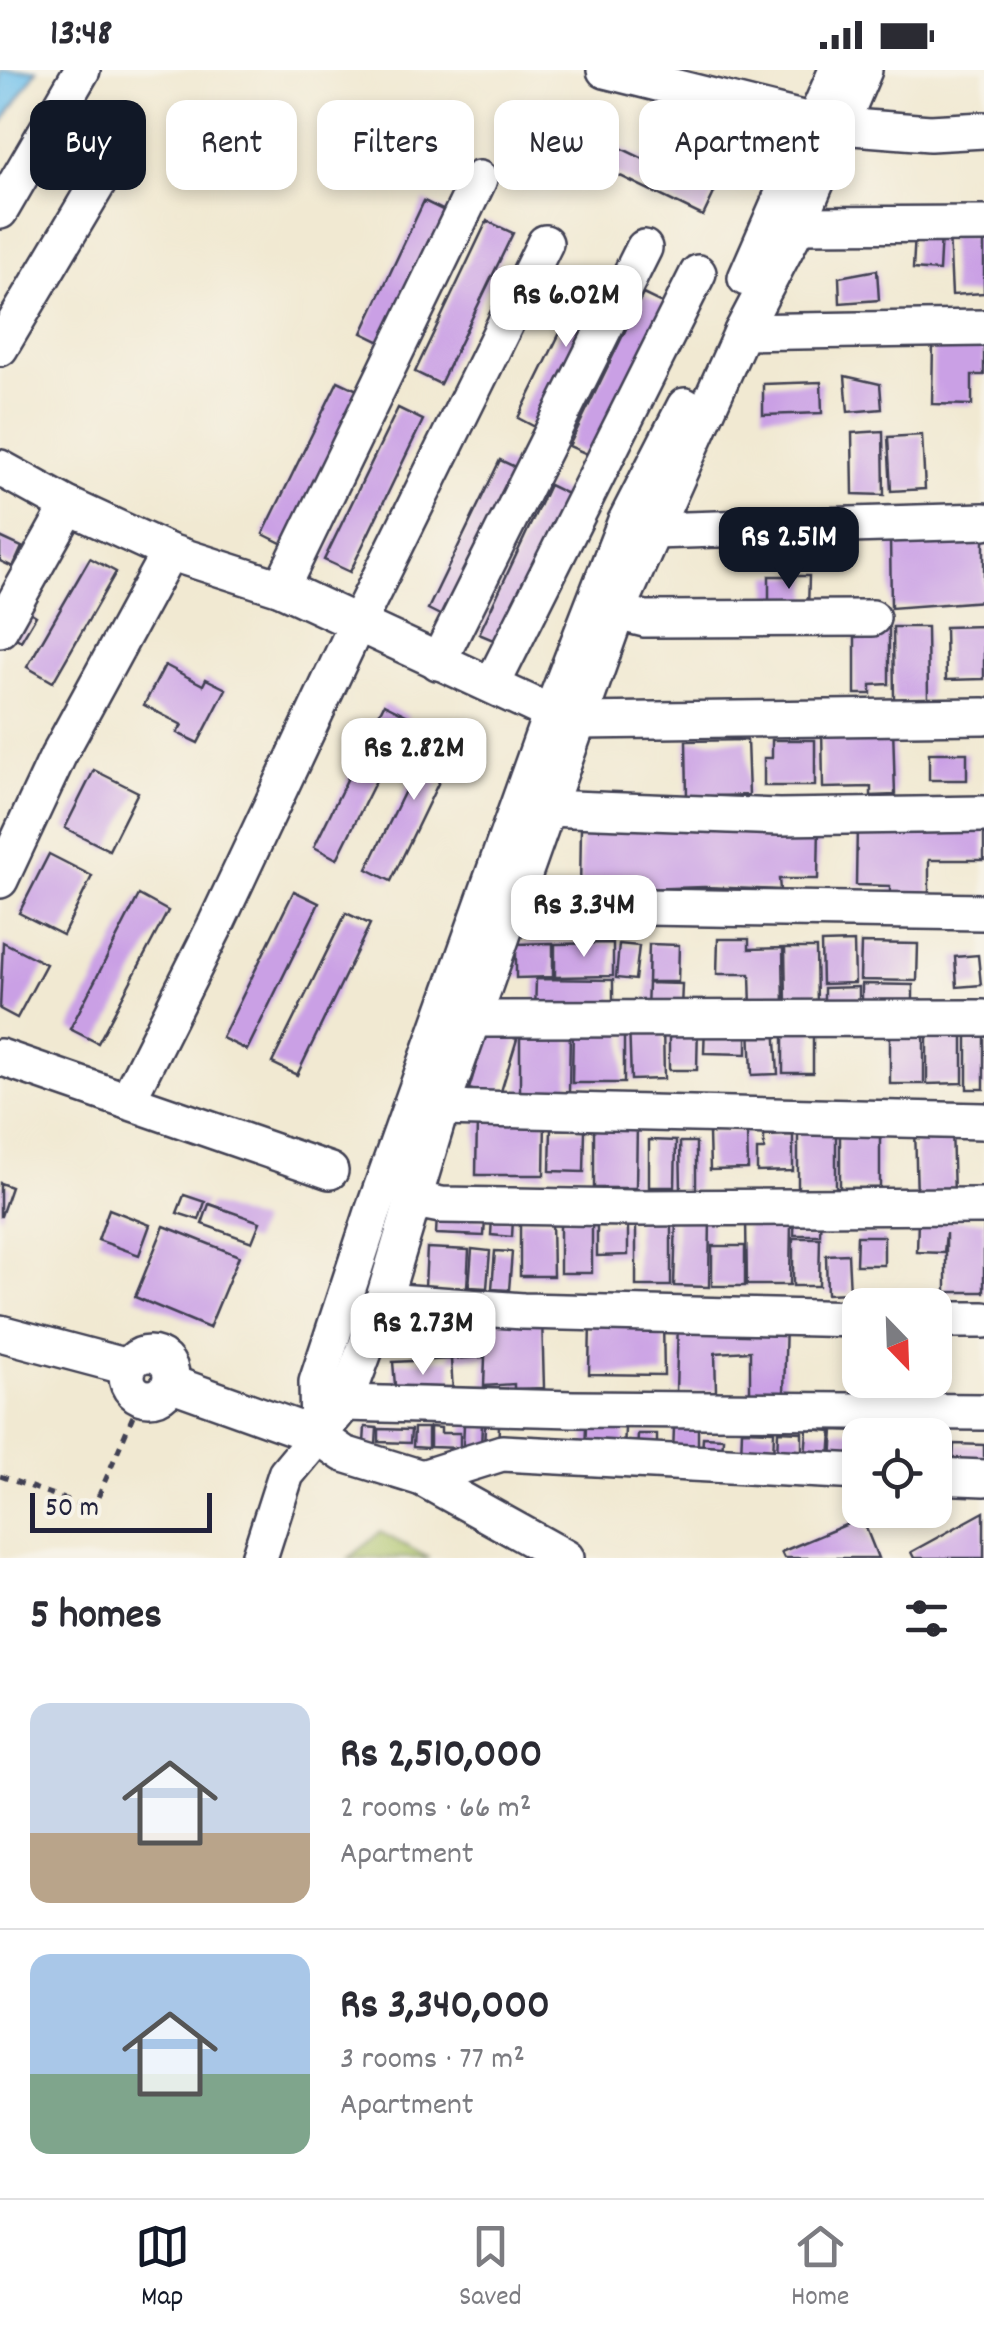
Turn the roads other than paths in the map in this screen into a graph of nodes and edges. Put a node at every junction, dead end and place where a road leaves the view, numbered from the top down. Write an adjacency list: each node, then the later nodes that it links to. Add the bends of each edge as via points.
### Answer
1 (82, 70): 14 (street)
2 (605, 70): 5 (street)
3 (838, 70): 6 (street)
4 (864, 70): 7 (street)
5 (728, 100)
6 (832, 100)
7 (843, 100)
8 (855, 126): 9 (street)
9 (984, 130)
10 (478, 178): 28 (street)
11 (94, 190): 22 (street)
12 (794, 190): 26 (street, via 716,346)
13 (808, 190): 16 (street)
14 (0, 211)
15 (984, 224): 16 (street)
16 (798, 226): 21 (street)
17 (545, 243): 31 (street)
18 (644, 248): 33 (street)
19 (698, 274): 34 (street)
20 (984, 328): 21 (street)
21 (742, 332): 26 (street)
22 (0, 348)
23 (0, 468): 24 (street)
24 (70, 506): 27 (street); 32 (street)
25 (984, 520): 26 (street)
26 (639, 527): 29 (street); 36 (street)
27 (170, 552): 28 (street); 39 (street, via 58,756)
28 (281, 588): 31 (street)
29 (617, 612): 30 (street, via 645,619); 36 (street)
30 (872, 618)
31 (357, 624): 33 (street); 45 (street)
32 (0, 629)
33 (438, 662): 34 (street)
34 (492, 685): 36 (street)
35 (984, 716): 36 (street)
36 (565, 717): 37 (street); 46 (street)
37 (545, 808): 38 (street, via 780,818); 40 (street)
38 (984, 814)
39 (0, 880)
40 (512, 905): 41 (street); 42 (street)
41 (984, 912)
42 (472, 1018): 43 (street); 46 (street)
43 (984, 1018)
44 (0, 1056): 45 (street)
45 (126, 1101): 48 (street)
46 (428, 1105): 47 (street); 49 (street); 56 (street, via 373,1212)
47 (984, 1121)
48 (330, 1171)
49 (415, 1200): 50 (street, via 633,1208); 51 (street)
50 (984, 1206)
51 (383, 1300): 52 (street, via 522,1311); 56 (street)
52 (842, 1318)
53 (952, 1320): 54 (street)
54 (984, 1320)
55 (0, 1333): 58 (street)
56 (331, 1392): 57 (street, via 573,1409); 58 (street)
57 (984, 1412)
58 (318, 1436): 61 (street, via 344,1454); 63 (street, via 286,1474)
59 (842, 1471): 61 (street, via 502,1452)
60 (952, 1477): 62 (street)
61 (422, 1478): 64 (street)
62 (984, 1478)
63 (258, 1552)
64 (566, 1558)

